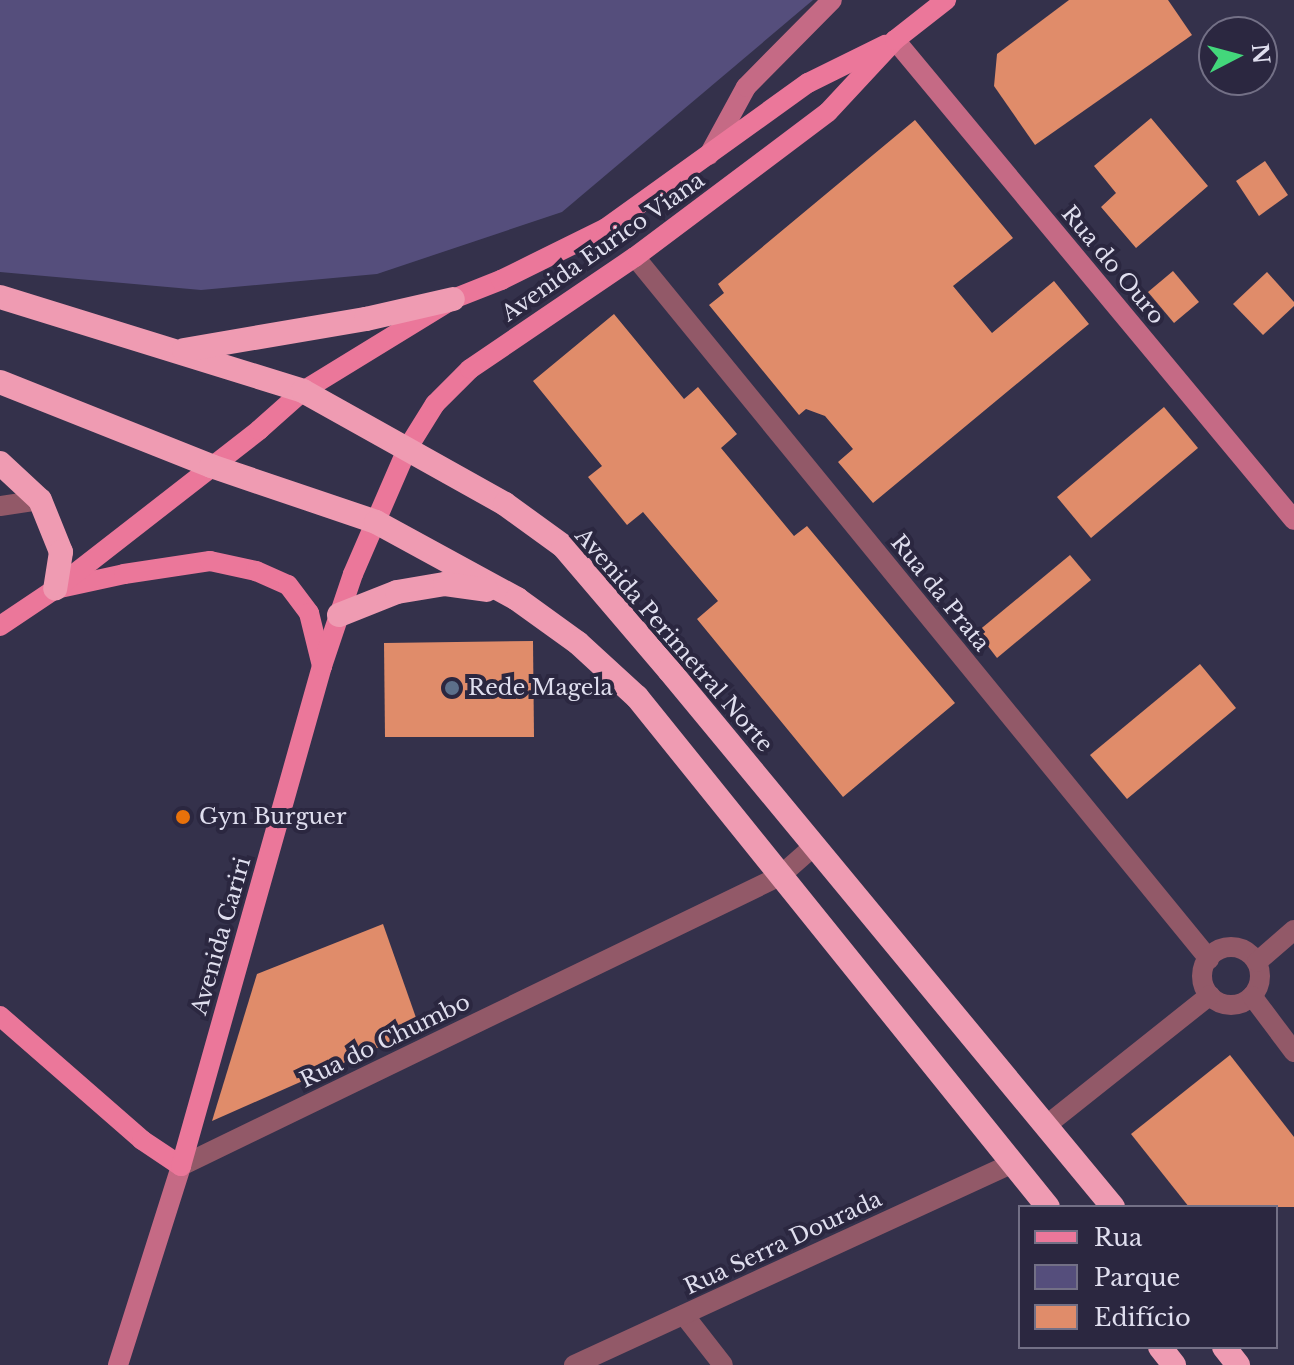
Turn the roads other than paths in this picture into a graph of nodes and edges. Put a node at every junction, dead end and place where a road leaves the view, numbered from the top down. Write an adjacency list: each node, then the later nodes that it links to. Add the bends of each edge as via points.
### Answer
1 (832, 0): 4 (street, via 746,87)
2 (946, 0): 3 (main road, Avenida Eurico Viana)
3 (895, 40): 4 (main road, Avenida Eurico Viana, via 808,83); 5 (main road, Avenida Eurico Viana, via 828,112); 16 (street, Rua do Ouro)
4 (709, 155): 7 (main road, Avenida Eurico Viana, via 606,228)
5 (635, 257): 11 (main road, Avenida Eurico Viana, via 470,369 435,404); 26 (street, Rua da Prata)
6 (0, 297): 8 (highway, Avenida Perimetral Norte)
7 (453, 299): 8 (highway); 10 (main road, Avenida Eurico Viana)
8 (178, 352): 10 (highway, Avenida Perimetral Norte)
9 (0, 382): 13 (highway)
10 (303, 391): 11 (highway, Avenida Perimetral Norte); 13 (main road, Avenida Eurico Viana)
11 (407, 449): 17 (main road, Avenida Eurico Viana); 23 (highway, Avenida Perimetral Norte, via 505,504 563,546)
12 (0, 463): 14 (highway)
13 (211, 466): 17 (highway); 18 (main road, Avenida Eurico Viana)
14 (40, 500): 15 (street); 18 (highway, via 61,552)
15 (0, 506)
16 (1294, 520)
17 (376, 522): 19 (highway); 20 (main road, Avenida Cariri)
18 (55, 589): 21 (main road, Avenida Eurico Viana); 22 (main road, via 210,561 256,571 288,585 309,613)
19 (505, 592): 20 (highway, via 445,584 397,592); 24 (highway, via 578,643 637,697)
20 (339, 615): 22 (main road, Avenida Cariri)
21 (0, 626)
22 (322, 666): 34 (main road, Avenida Cariri)
23 (814, 846): 24 (street, Rua do Chumbo); 32 (highway, Avenida Perimetral Norte)
24 (780, 876): 33 (highway); 34 (street, Rua do Chumbo)
25 (1294, 930): 27 (street)
26 (1209, 959): 27 (street, via 1234,947); 28 (street, via 1203,977)
27 (1257, 962): 29 (street, via 1260,980)
28 (1210, 995): 29 (street, via 1227,1005); 32 (street)
29 (1252, 996): 31 (street)
30 (0, 1016): 34 (main road, via 142,1140)
31 (1294, 1052)
32 (1048, 1124): 36 (highway, Avenida Perimetral Norte)
33 (1013, 1163): 35 (highway); 37 (street, Rua Serra Dourada)
34 (181, 1166): 40 (street, Avenida Cariri)
35 (1046, 1205)
36 (1111, 1205)
37 (684, 1315): 41 (street, Rua Serra Dourada); 42 (street)
38 (1162, 1349): 43 (highway)
39 (1226, 1349): 44 (highway)
40 (118, 1365)
41 (574, 1365)
42 (723, 1365)
43 (1174, 1365)
44 (1238, 1365)

